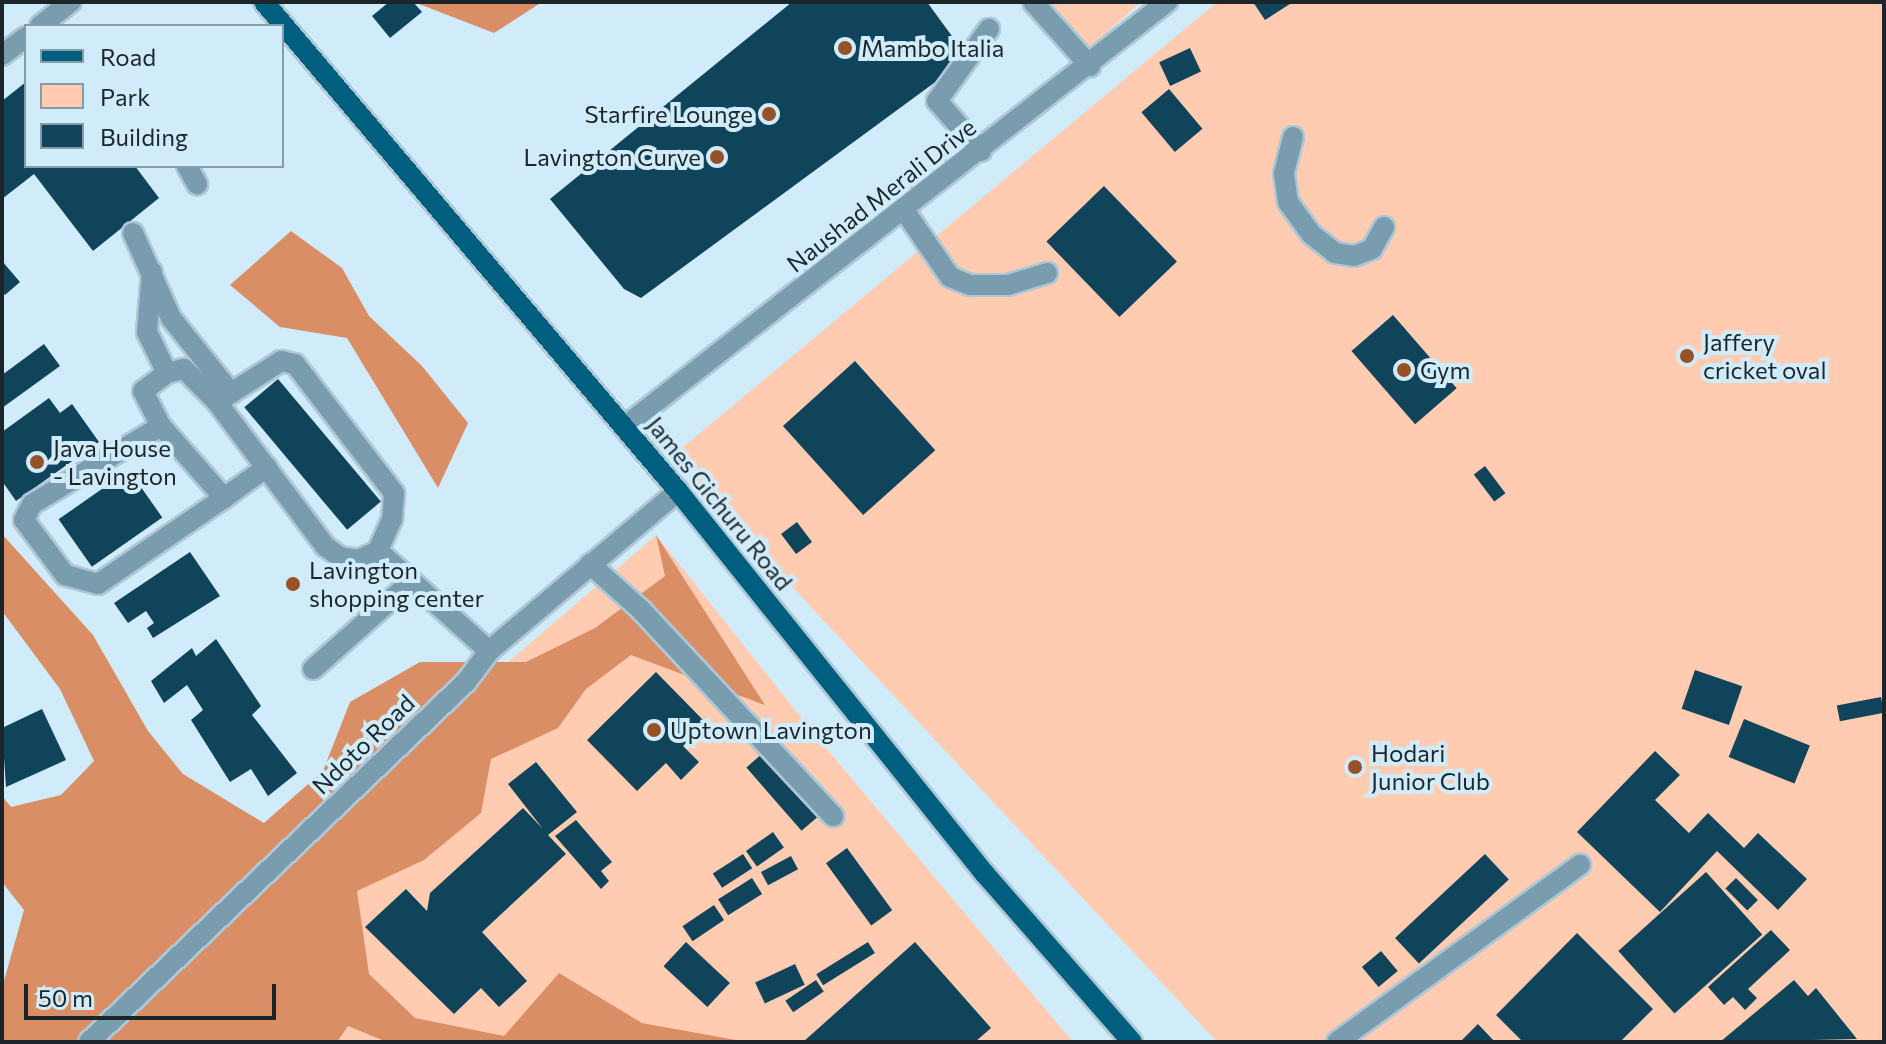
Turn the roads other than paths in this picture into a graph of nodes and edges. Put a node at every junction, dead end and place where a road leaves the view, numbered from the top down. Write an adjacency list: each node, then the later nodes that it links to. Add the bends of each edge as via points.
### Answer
1 (71, 2): 5 (street)
2 (264, 2): 6 (main road, James Gichuru Road)
3 (1033, 2): 11 (street)
4 (1167, 2): 11 (street, Naushad Merali Drive)
5 (43, 24)
6 (283, 24)
7 (284, 26): 22 (main road, James Gichuru Road)
8 (989, 29): 13 (street, via 937,101)
9 (24, 38): 10 (street)
10 (2, 55)
11 (1090, 66): 13 (street, Naushad Merali Drive)
12 (1293, 137): 15 (street, via 1284,174 1288,202 1311,234 1335,253 1354,256 1372,249)
13 (981, 151): 14 (street, Naushad Merali Drive)
14 (904, 210): 18 (street, via 950,277 970,285 1008,285); 22 (street, Naushad Merali Drive)
15 (1384, 227)
16 (133, 233): 17 (street)
17 (152, 272): 19 (street, via 147,332); 20 (street, via 171,318)
18 (1047, 273)
19 (167, 373): 20 (street, via 184,369); 21 (street, via 143,391)
20 (224, 397): 23 (street); 26 (street, via 281,361 295,364 390,483 392,519)
21 (161, 426): 25 (street); 25 (street, via 32,504 24,520 65,575 98,584)
22 (624, 427): 24 (main road, James Gichuru Road)
23 (267, 467): 25 (street); 26 (street, via 325,546 340,557 359,560)
24 (678, 491): 27 (street, Ndoto Road); 34 (main road, James Gichuru Road, via 985,874)
25 (224, 498)
26 (378, 551): 28 (street)
27 (590, 564): 29 (street, Ndoto Road); 31 (street, via 641,610)
28 (412, 581): 29 (street); 30 (street)
29 (489, 651): 33 (street, Ndoto Road, via 466,682)
30 (313, 669)
31 (833, 816)
32 (1580, 865): 35 (street)
33 (89, 1042)
34 (1132, 1042)
35 (1337, 1042)

